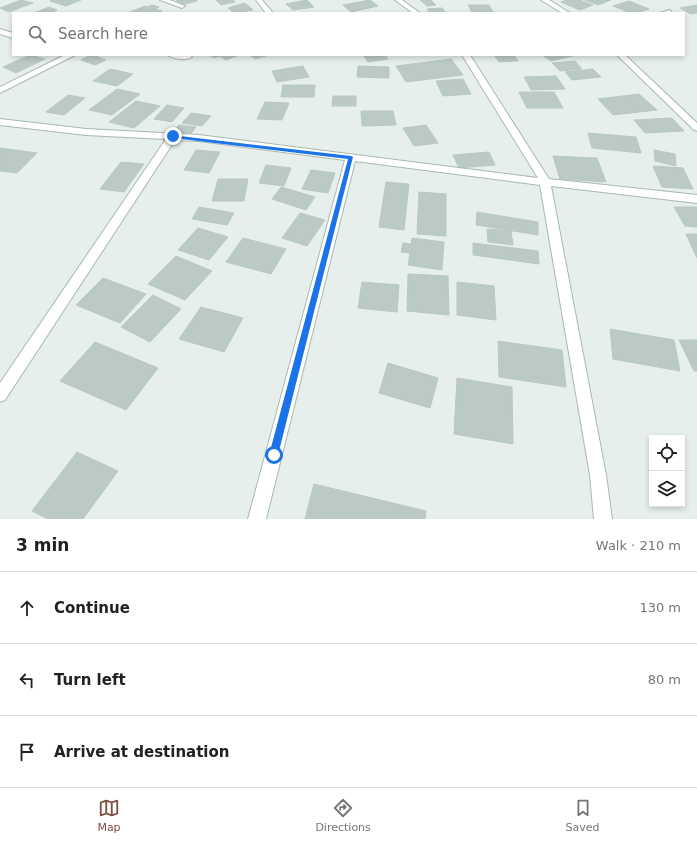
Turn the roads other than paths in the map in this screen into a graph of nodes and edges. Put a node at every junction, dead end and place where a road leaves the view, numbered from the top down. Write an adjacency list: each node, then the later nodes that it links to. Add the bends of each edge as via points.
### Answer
1 (163, 0): 5 (street)
2 (259, 0): 6 (street)
3 (398, 0): 7 (street)
4 (544, 0): 8 (street)
5 (182, 6)
6 (269, 12)
7 (416, 12)
8 (565, 12)
9 (0, 31): 10 (street)
10 (12, 36)
11 (70, 56): 16 (street)
12 (180, 56): 15 (street)
13 (467, 56): 21 (street)
14 (622, 56): 18 (street)
15 (188, 57)
16 (0, 90)
17 (0, 122): 19 (street, via 86,132)
18 (697, 128)
19 (173, 136): 20 (street); 23 (street)
20 (351, 157): 21 (street); 24 (street)
21 (545, 181): 22 (street); 25 (street, via 598,475)
22 (697, 199)
23 (0, 395)
24 (257, 519)
25 (603, 519)

